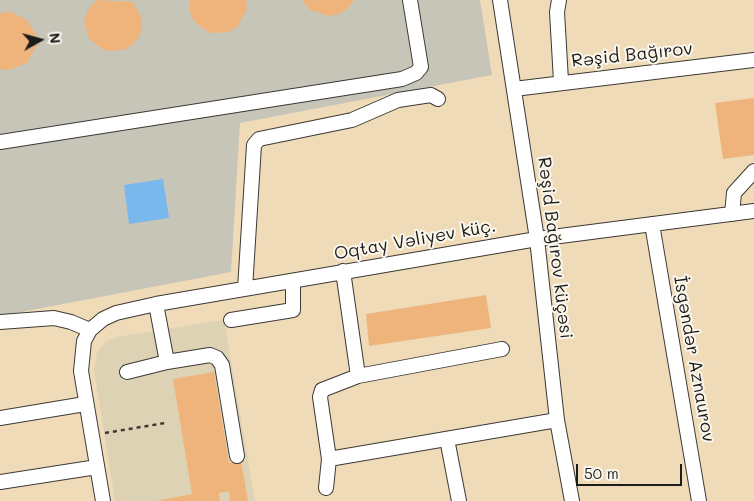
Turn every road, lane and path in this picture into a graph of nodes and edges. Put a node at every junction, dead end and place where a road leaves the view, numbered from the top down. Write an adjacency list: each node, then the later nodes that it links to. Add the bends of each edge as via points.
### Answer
1 (410, 0): 8 (street, via 421,67 402,79)
2 (500, 0): 6 (street, Rəşid Bağırov küçəsi)
3 (559, 0): 5 (street)
4 (754, 60): 5 (street, Rəşid Bağırov)
5 (560, 81): 6 (street, Rəşid Bağırov)
6 (514, 89): 13 (street, Rəşid Bağırov küçəsi)
7 (438, 99): 16 (street, via 430,95 398,100 352,120 259,139 254,145)
8 (0, 142)
9 (754, 171): 10 (street, via 734,193)
10 (732, 214): 11 (street, Oqtay Vəliyev küç.); 12 (street, Oqtay Vəliyev küç.)
11 (754, 214)
12 (652, 224): 13 (street, Oqtay Vəliyev küç.); 39 (street, İsgəndər Aznaurov)
13 (537, 239): 14 (street, Oqtay Vəliyev küç.); 27 (street, Rəşid Bağırov küçəsi)
14 (343, 271): 15 (street, Oqtay Vəliyev küç.); 24 (street)
15 (293, 280): 16 (street, Oqtay Vəliyev küç.); 18 (street, via 293,310)
16 (245, 290): 17 (street, Oqtay Vəliyev küç.)
17 (156, 304): 20 (street, Oqtay Vəliyev küç., via 116,313); 22 (street)
18 (231, 320)
19 (0, 322): 20 (street, via 54,318)
20 (90, 330): 25 (street, via 84,341 81,362)
21 (502, 349): 24 (street)
22 (167, 362): 23 (street); 31 (street, via 210,355 217,358 222,365)
23 (127, 372)
24 (358, 376): 32 (street, via 322,390 320,397)
25 (85, 404): 26 (street); 29 (street)
26 (0, 418)
27 (557, 420): 30 (street); 38 (street, Rəşid Bağırov küçəsi)
28 (165, 423): 29 (path)
29 (92, 436): 33 (street)
30 (447, 439): 32 (street); 37 (street)
31 (237, 456)
32 (329, 459): 35 (street)
33 (97, 467): 34 (street); 36 (street)
34 (0, 482)
35 (326, 488)
36 (103, 501)
37 (459, 501)
38 (572, 501)
39 (699, 501)

